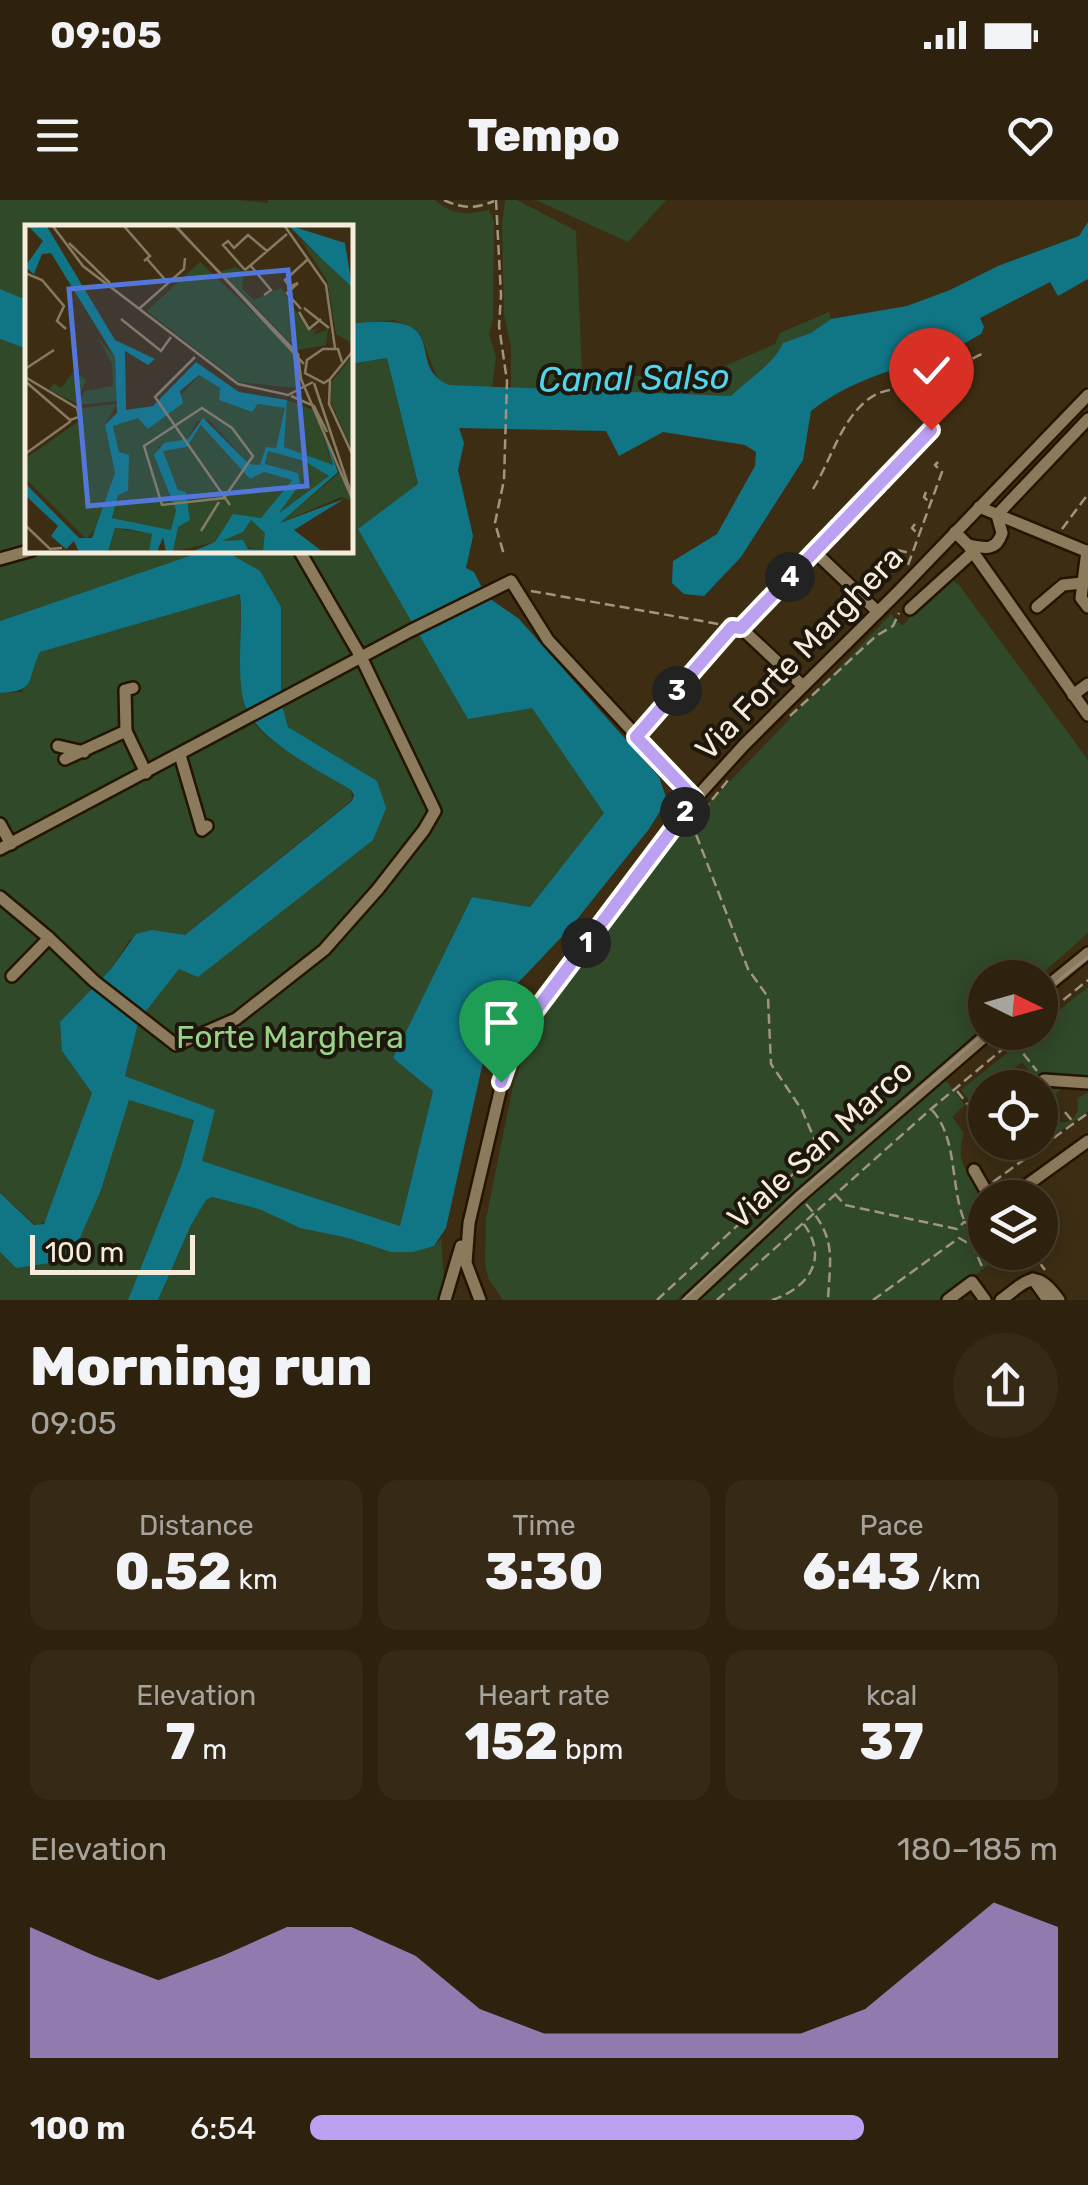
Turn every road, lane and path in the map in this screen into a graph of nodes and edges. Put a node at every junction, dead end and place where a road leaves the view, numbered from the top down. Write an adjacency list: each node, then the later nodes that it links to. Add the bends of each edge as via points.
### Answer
1 (444, 200): 2 (path, via 477,208)
2 (496, 200): 26 (path, via 507,382 504,480 495,523)
3 (984, 353): 5 (path, via 951,373)
4 (1088, 396): 13 (street, Via Forte Marghera)
5 (933, 404): 7 (path, via 937,420); 9 (path, via 908,387 870,397 854,412)
6 (1088, 419): 14 (street)
7 (918, 444): 24 (street)
8 (938, 462): 12 (path, via 942,472)
9 (813, 488)
10 (926, 492): 12 (path)
11 (1088, 494): 18 (path)
12 (930, 502): 17 (path)
13 (979, 508): 14 (street); 16 (street, Via Forte Marghera)
14 (998, 515): 18 (street); 19 (street, via 997,543)
15 (915, 524): 17 (path)
16 (955, 532): 19 (street); 36 (street, Via Forte Marghera)
17 (918, 534): 25 (path)
18 (1056, 539): 21 (street)
19 (971, 548): 33 (street); 42 (street)
20 (897, 550): 25 (path)
21 (1087, 551): 31 (street)
22 (25, 552): 27 (street)
23 (300, 552): 38 (street)
24 (815, 552): 36 (street); 37 (street)
25 (911, 554): 28 (path)
26 (504, 555)
27 (0, 558)
28 (907, 567)
29 (878, 570): 30 (path, via 867,587)
30 (855, 575)
31 (1082, 583): 34 (street, via 1063,585); 35 (street)
32 (515, 588): 37 (path); 38 (street, via 511,582 488,592); 46 (street, via 548,640)
33 (906, 607): 44 (path, via 894,626)
34 (1037, 607)
35 (1088, 607)
36 (878, 612): 40 (street, Via Forte Marghera)
37 (737, 627): 40 (street); 46 (path)
38 (361, 658): 49 (street); 58 (street, via 435,811 324,950 236,1019 176,1045)
39 (1088, 684): 42 (street)
40 (803, 686): 53 (street, Via Forte Marghera)
41 (132, 688): 45 (street, via 126,690)
42 (1074, 695): 43 (street)
43 (1088, 715)
44 (782, 724)
45 (126, 731): 48 (street); 51 (street)
46 (636, 737): 53 (street)
47 (58, 746): 48 (street)
48 (84, 752): 50 (street)
49 (180, 754): 51 (street); 55 (street, via 202,830)
50 (66, 759)
51 (146, 773): 56 (street)
52 (734, 774): 96 (path, via 692,823 748,969 768,997 770,1064 802,1110 819,1150)
53 (695, 799): 85 (street, Via Forte Marghera, via 512,1050)
54 (0, 824): 56 (street)
55 (207, 826)
56 (5, 847)
57 (0, 897): 58 (street)
58 (50, 938): 60 (street)
59 (1088, 954): 61 (street)
60 (12, 976)
61 (1058, 978)
62 (1088, 980): 63 (path)
63 (1058, 1004)
64 (969, 1050): 97 (street, Viale San Marco)
65 (1001, 1050): 70 (path)
66 (1088, 1082): 67 (street)
67 (1058, 1083)
68 (957, 1091): 69 (path)
69 (968, 1105)
70 (931, 1108): 81 (path); 84 (path, via 946,1128)
71 (1065, 1112): 73 (path)
72 (1088, 1114): 73 (path)
73 (1074, 1123): 76 (path)
74 (1088, 1141): 80 (street)
75 (1016, 1160): 76 (path)
76 (1018, 1164): 79 (path)
77 (974, 1170): 78 (street)
78 (980, 1180)
79 (1001, 1180)
80 (1034, 1180)
81 (835, 1194): 83 (path); 88 (path, via 845,1205)
82 (801, 1199): 83 (path)
83 (814, 1213): 86 (path); 100 (path, via 831,1251)
84 (964, 1222): 87 (path); 88 (path)
85 (469, 1223): 94 (street); 95 (street, Via Forte Marghera, via 466,1264)
86 (803, 1223): 98 (path); 99 (path, via 813,1243 811,1271 794,1292)
87 (968, 1223)
88 (958, 1229): 89 (path)
89 (959, 1238): 90 (path); 92 (path)
90 (968, 1240)
91 (1033, 1279): 93 (street); 104 (street); 105 (street, via 1047,1283)
92 (879, 1298): 101 (path)
93 (1004, 1299)
94 (445, 1300)
95 (480, 1300)
96 (657, 1300)
97 (689, 1300)
98 (717, 1300)
99 (772, 1300)
100 (828, 1300)
101 (873, 1300)
102 (948, 1300): 103 (street, via 972,1282)
103 (985, 1300)
104 (1048, 1300)
105 (1059, 1300)

